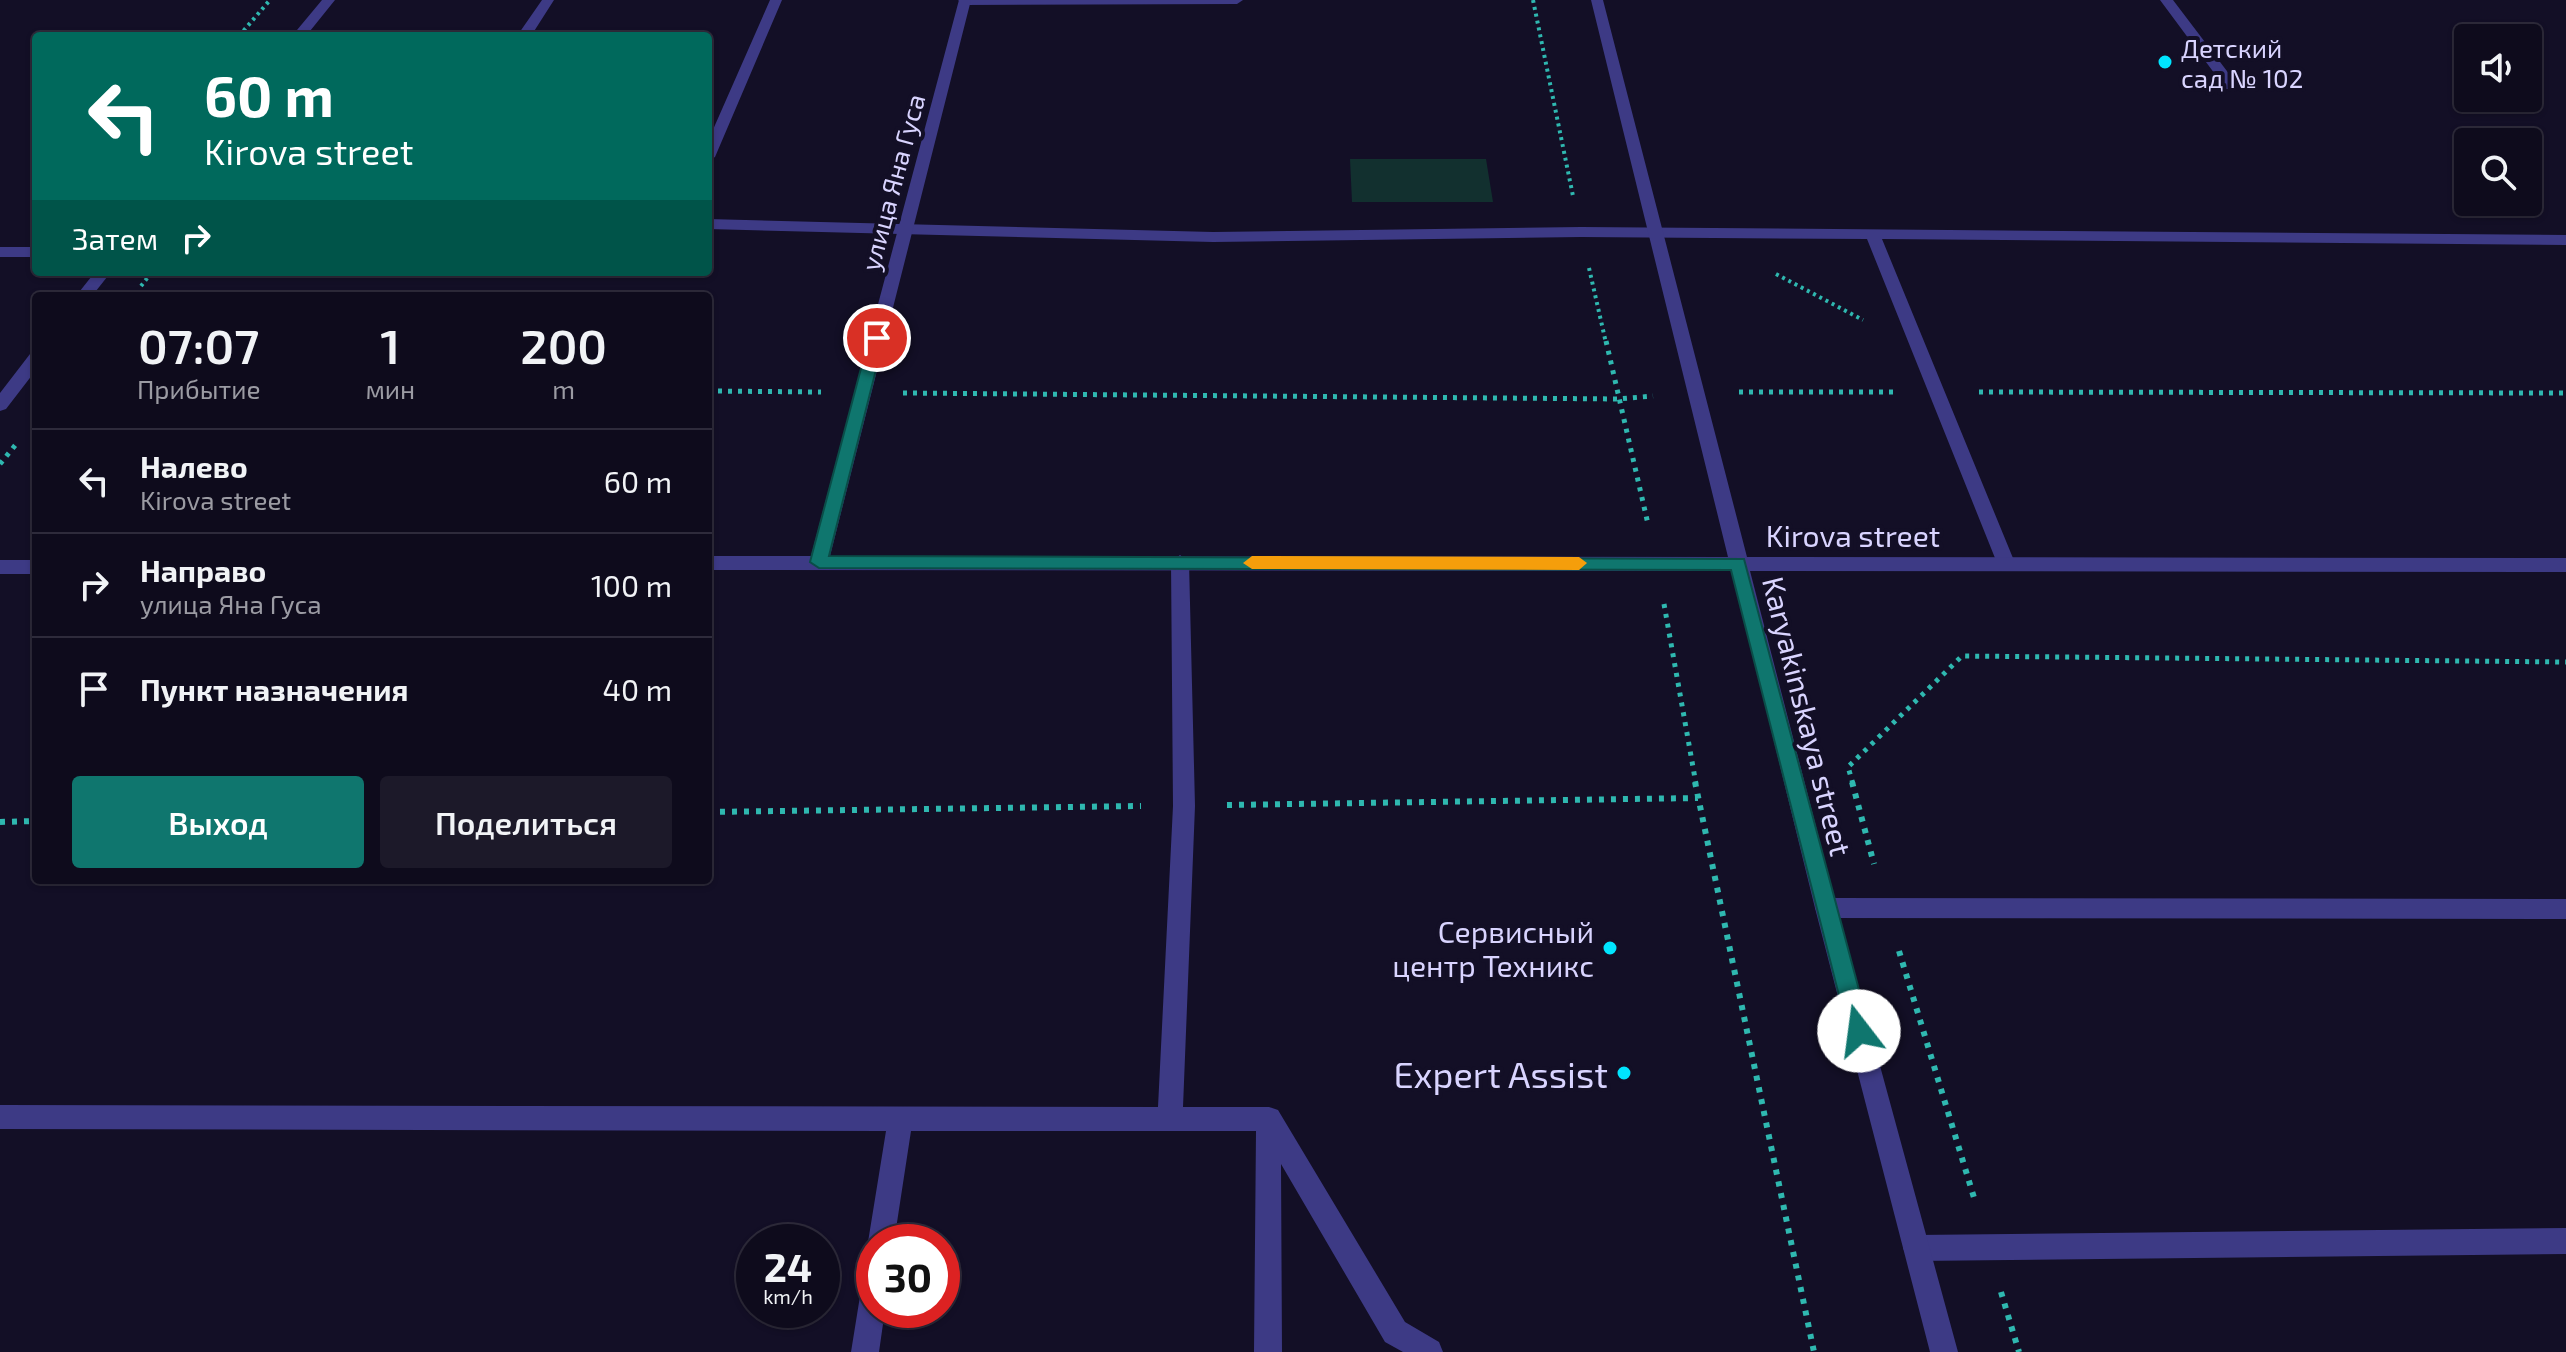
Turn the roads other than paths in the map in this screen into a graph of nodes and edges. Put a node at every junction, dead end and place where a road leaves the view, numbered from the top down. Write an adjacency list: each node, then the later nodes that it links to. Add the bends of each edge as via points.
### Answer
1 (329, 0): 8 (street)
2 (548, 0): 9 (street)
3 (776, 0): 11 (street)
4 (1237, 0): 7 (street)
5 (1597, 0): 14 (street, Karyakinskaya street)
6 (2166, 0): 10 (street)
7 (965, 1): 13 (street, улица Яна Гуса)
8 (302, 32)
9 (527, 32)
10 (2231, 86)
11 (712, 148)
12 (712, 224): 13 (street)
13 (904, 229): 14 (street, via 1213,237); 23 (street, улица Яна Гуса)
14 (1655, 233): 15 (street); 27 (street, Karyakinskaya street)
15 (1873, 235): 16 (street); 26 (street)
16 (2566, 240)
17 (0, 252): 18 (street)
18 (32, 252)
19 (100, 276): 20 (street)
20 (87, 292)
21 (32, 363): 22 (street)
22 (0, 405)
23 (819, 562): 24 (street, Kirova street); 25 (street, Kirova street)
24 (1180, 562): 27 (street, Kirova street); 35 (street, via 1184,806)
25 (712, 563)
26 (2006, 563): 27 (street, Kirova street); 28 (street, Kirova street)
27 (1738, 564): 31 (street, Karyakinskaya street)
28 (2566, 565)
29 (0, 567): 30 (street)
30 (32, 567)
31 (1826, 908): 32 (street); 39 (street, Karyakinskaya street)
32 (2566, 909)
33 (0, 1117): 34 (street)
34 (900, 1118): 35 (street); 37 (street)
35 (1170, 1119): 36 (street)
36 (1269, 1119): 42 (street); 43 (street, via 1395,1332)
37 (884, 1224)
38 (2566, 1241): 39 (street)
39 (1916, 1248): 44 (street, Karyakinskaya street)
40 (868, 1328): 41 (street)
41 (865, 1352)
42 (1268, 1352)
43 (1429, 1352)
44 (1944, 1352)

